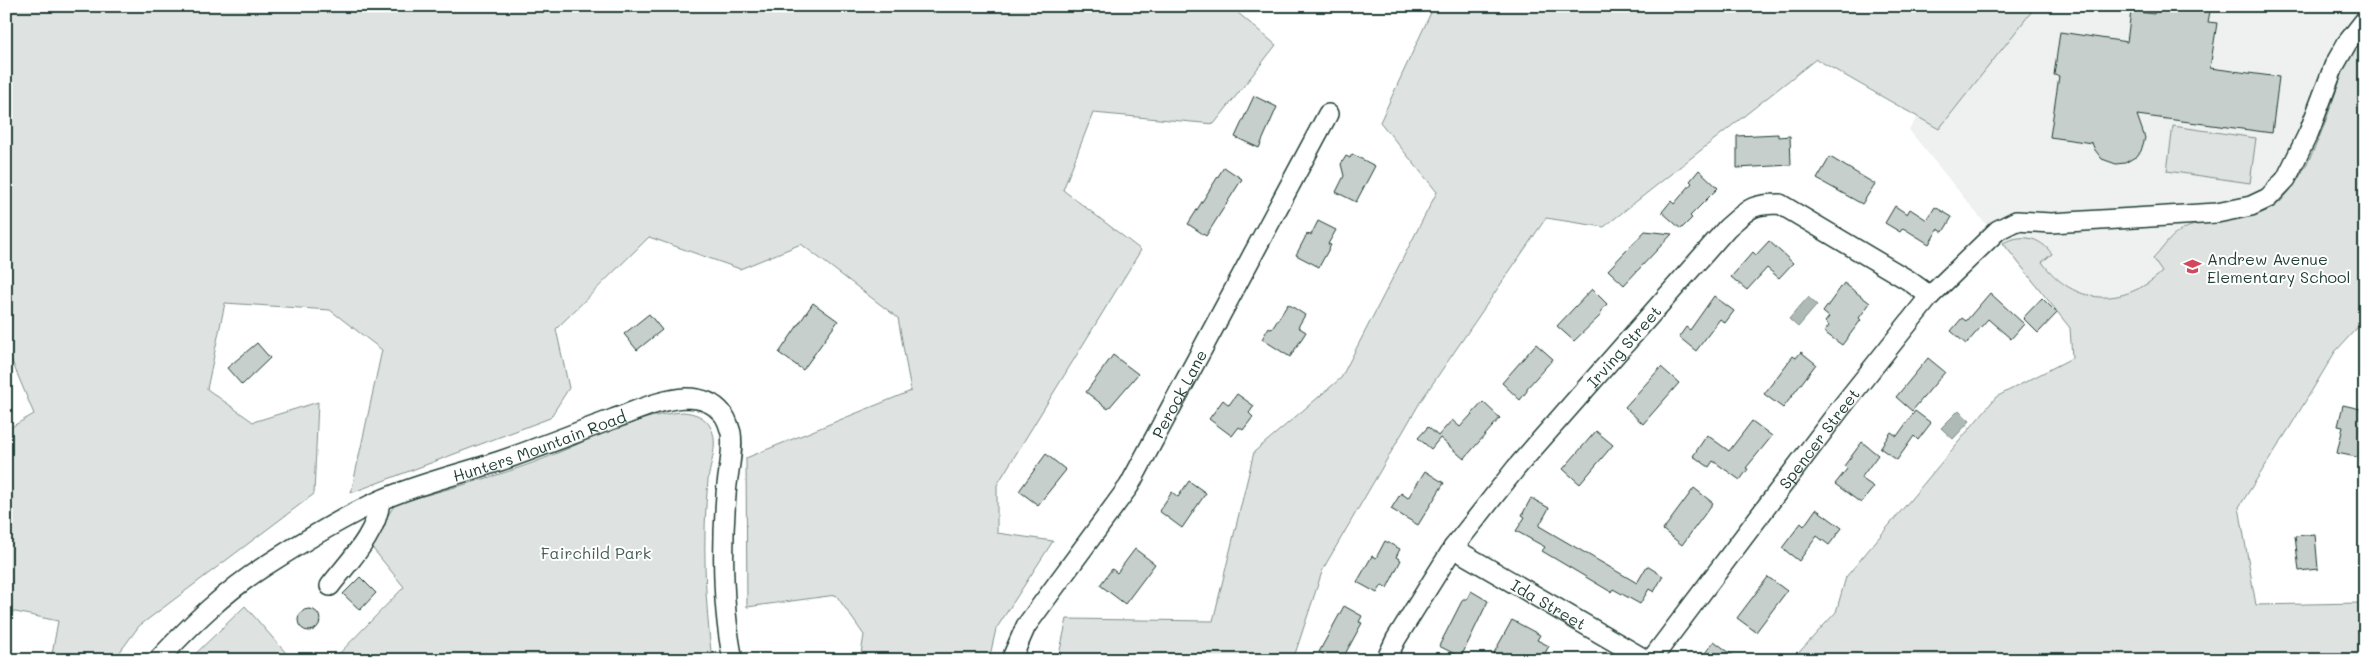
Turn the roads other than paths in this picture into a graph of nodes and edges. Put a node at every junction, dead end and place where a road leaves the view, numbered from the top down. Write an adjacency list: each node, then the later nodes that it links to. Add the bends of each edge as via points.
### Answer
1 (2365, 20): 3 (street, Spencer Street, via 2334,66 2309,132 2286,179 2268,198 2251,206 2217,213 2051,223 2016,221 1998,230)
2 (1328, 114): 9 (street, Perock Lane, via 1129,486 1026,626)
3 (1930, 296): 5 (street, Irving Street, via 1780,204 1759,204 1727,228 1516,468); 12 (street, Spencer Street, via 1840,409)
4 (380, 501): 6 (street, via 373,529); 7 (street, Hunters Mountain Road, via 335,524 242,582 191,625); 8 (street, Hunters Mountain Road, via 661,403 686,398 706,402 722,412 731,433 724,566)
5 (1452, 548): 10 (street, Irving Street); 11 (street, Ida Street)
6 (330, 586)
7 (158, 660)
8 (732, 660)
9 (1011, 660)
10 (1386, 660)
11 (1646, 660)
12 (1651, 660)

